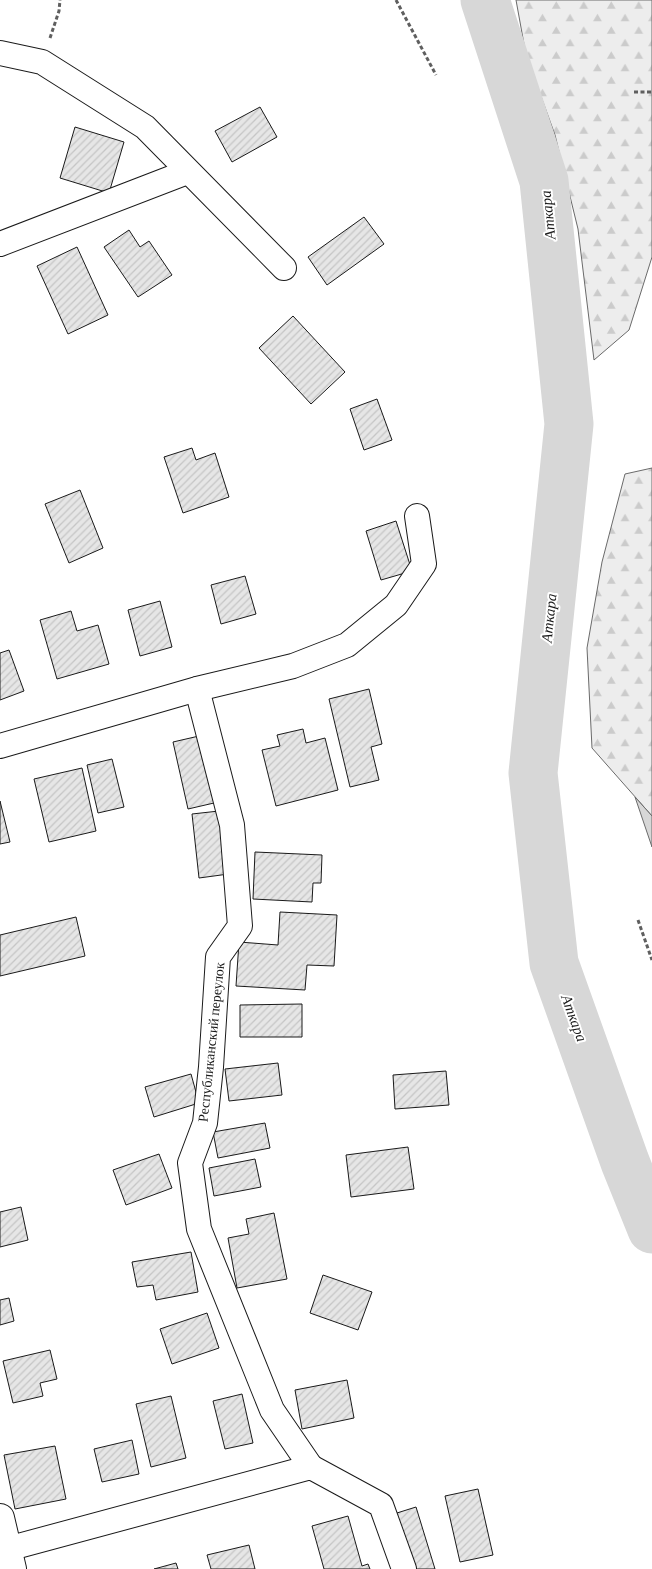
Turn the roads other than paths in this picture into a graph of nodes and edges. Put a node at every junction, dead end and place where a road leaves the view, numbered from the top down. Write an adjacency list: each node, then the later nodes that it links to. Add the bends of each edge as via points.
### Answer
1 (0, 53): 2 (street, via 42,62 145,127)
2 (187, 172): 3 (street); 4 (street)
3 (0, 244)
4 (284, 268)
5 (417, 516): 6 (street, via 424,564 396,605 347,645 293,666)
6 (197, 689): 7 (street); 8 (street, Республиканский переулок, via 232,825 240,926 218,957 205,1123 190,1163 199,1228 272,1410)
7 (0, 746)
8 (310, 1467): 10 (street); 11 (street, via 381,1506)
9 (0, 1518): 10 (street)
10 (6, 1556)
11 (404, 1569)

